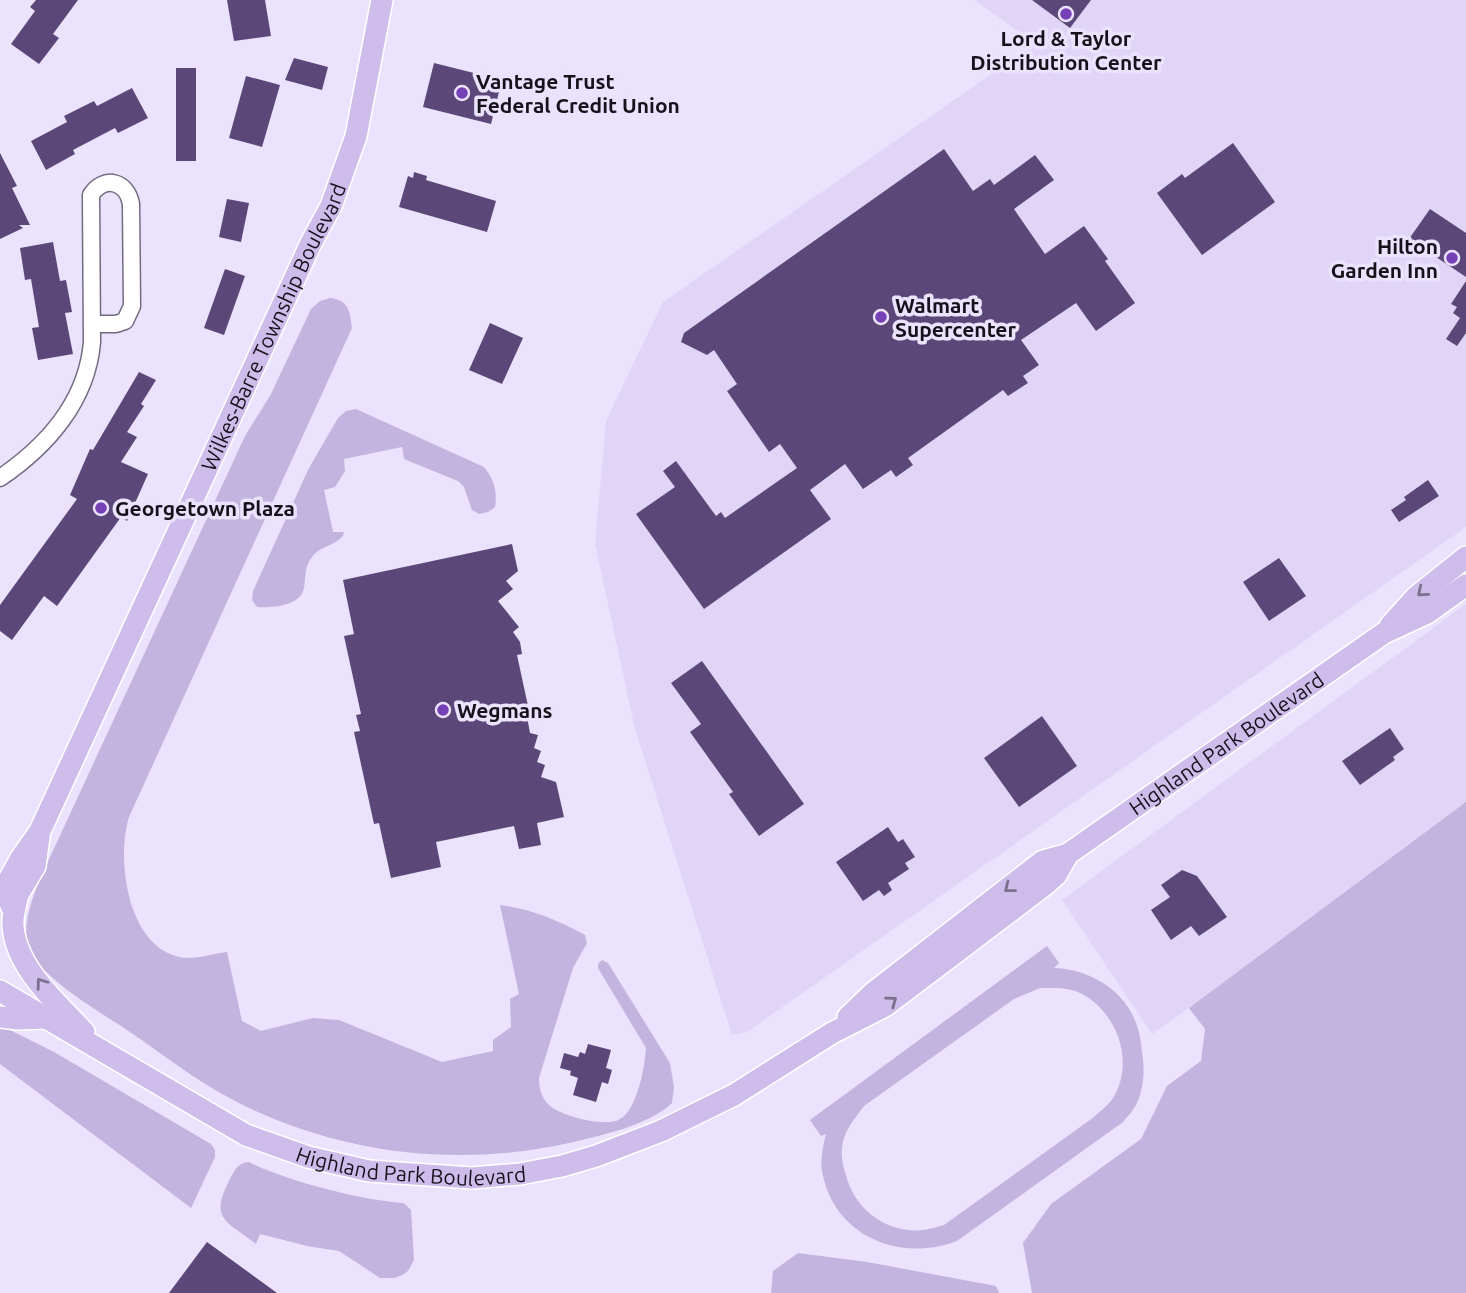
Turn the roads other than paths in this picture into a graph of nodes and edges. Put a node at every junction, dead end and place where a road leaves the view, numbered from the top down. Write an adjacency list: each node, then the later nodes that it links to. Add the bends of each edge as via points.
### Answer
1 (382, 0): 7 (main road, Wilkes-Barre Township Boulevard, via 356,136 331,206 40,831 21,858)
2 (92, 324): 2 (street, via 92,195 103,184 118,184 125,188 131,204 132,306 125,321); 3 (street, via 90,360 80,392 54,430)
3 (0, 478)
4 (1466, 557): 6 (main road, Highland Park Boulevard, one-way to 6, via 1416,597)
5 (1466, 585): 6 (main road, Highland Park Boulevard, via 1427,613)
6 (1384, 633): 12 (main road, Highland Park Boulevard, via 1068,854 1046,884 885,1006 832,1033 734,1095 661,1131 562,1167 472,1178 369,1171 308,1157 246,1135)
7 (9, 895): 8 (main road, Wilkes-Barre Township Boulevard); 12 (main road, one-way to 7, via 47,992 20,955)
8 (0, 924)
9 (0, 990): 11 (main road, Highland Park Boulevard)
10 (0, 1017): 11 (main road)
11 (47, 1018): 12 (main road, Highland Park Boulevard)
12 (103, 1052)

